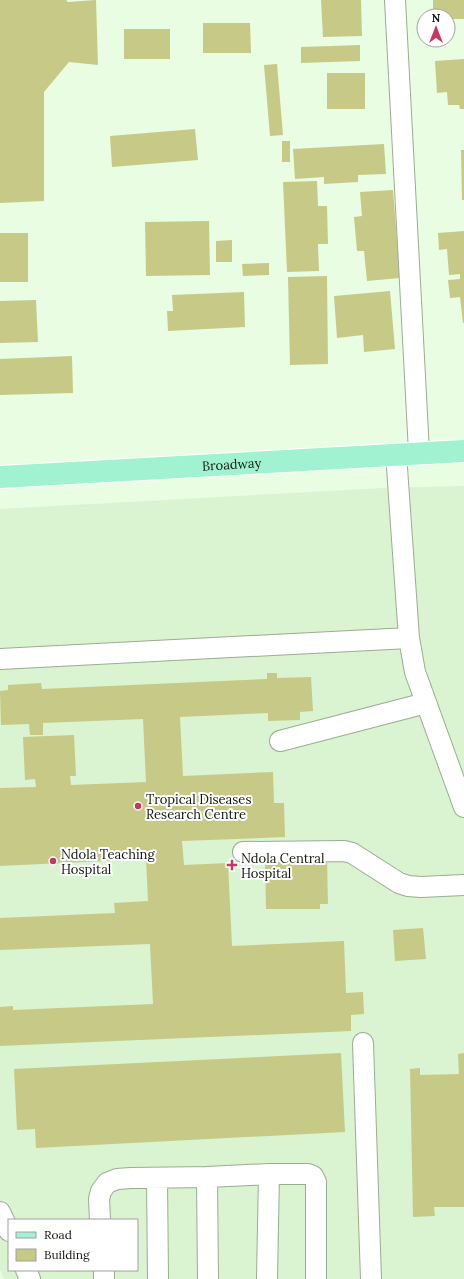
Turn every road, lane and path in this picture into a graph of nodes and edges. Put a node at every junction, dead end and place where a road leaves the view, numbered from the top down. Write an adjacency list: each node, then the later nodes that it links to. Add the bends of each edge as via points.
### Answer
1 (395, 0): 3 (street)
2 (464, 451): 3 (main road, Broadway)
3 (419, 452): 4 (main road, Broadway)
4 (396, 454): 5 (main road, Broadway); 6 (street)
5 (0, 477)
6 (409, 638): 7 (street); 8 (street, via 415,672)
7 (0, 659)
8 (426, 703): 9 (street); 10 (street)
9 (280, 741)
10 (464, 807)
11 (243, 852): 12 (street, via 344,851 352,853 408,886)
12 (464, 885)
13 (363, 1043): 24 (street)
14 (269, 1174): 15 (street); 22 (street); 23 (street, via 308,1174 313,1176 316,1182)
15 (207, 1177): 16 (street); 21 (street)
16 (157, 1178): 18 (street, via 117,1179 107,1183 99,1199); 20 (street)
17 (0, 1212): 19 (street)
18 (100, 1219)
19 (8, 1229)
20 (158, 1279)
21 (208, 1279)
22 (267, 1279)
23 (316, 1279)
24 (371, 1279)

